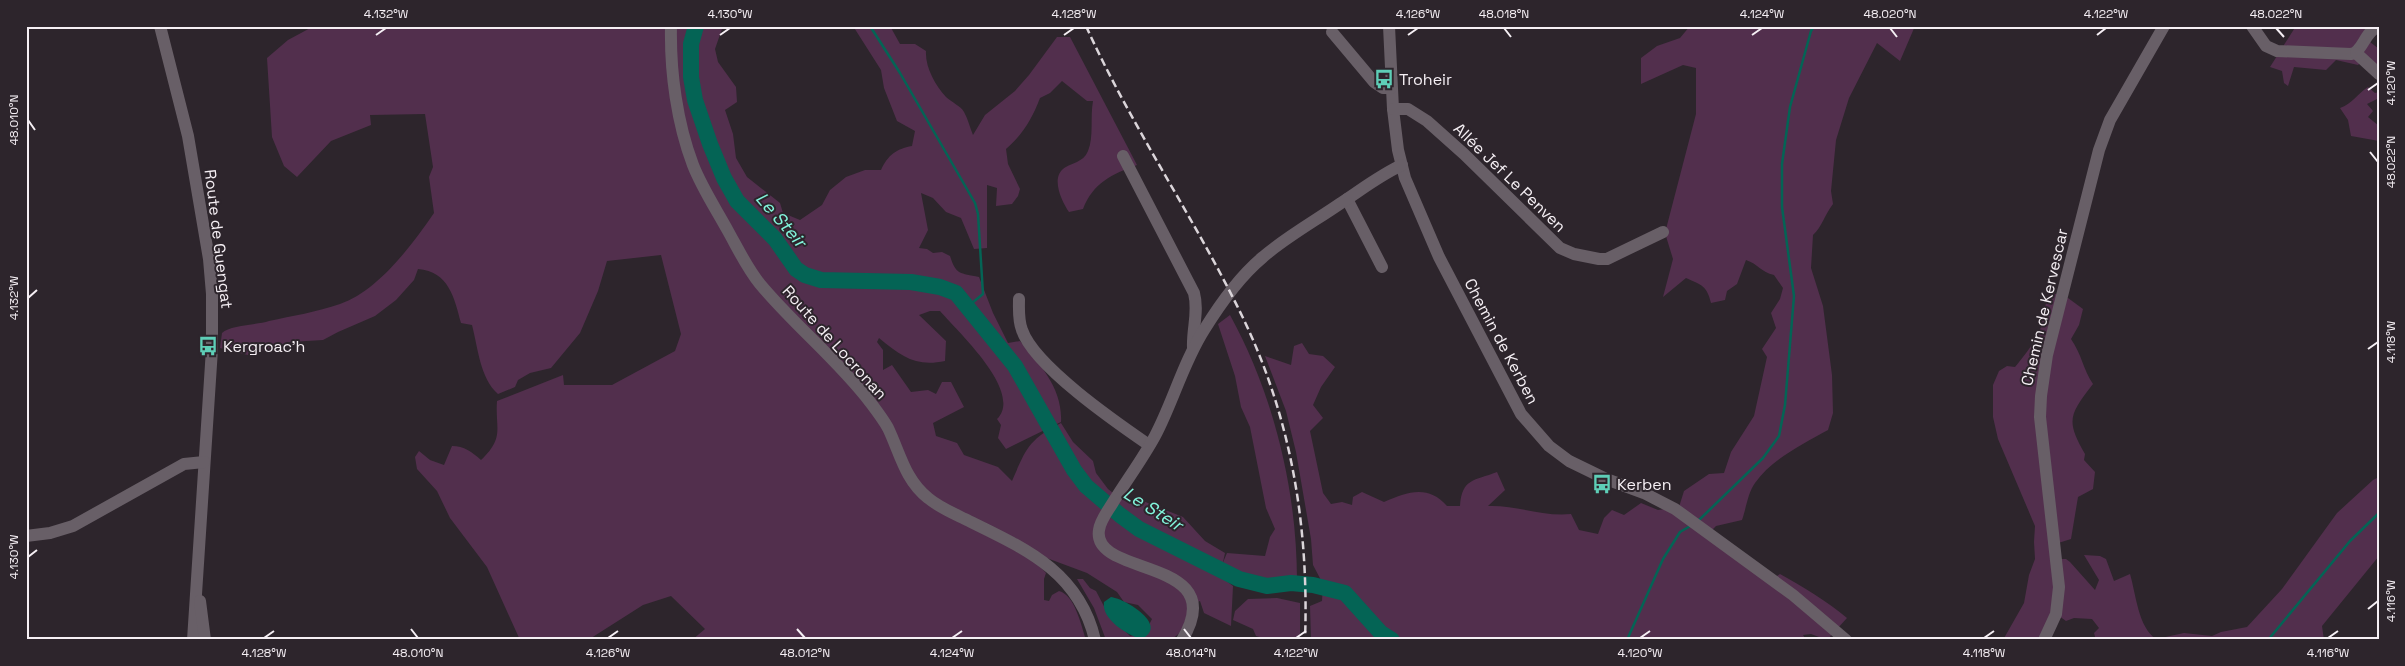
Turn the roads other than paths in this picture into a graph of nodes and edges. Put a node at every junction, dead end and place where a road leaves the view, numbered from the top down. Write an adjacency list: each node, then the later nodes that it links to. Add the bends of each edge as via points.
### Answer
1 (160, 26): 20 (street, Route de Guengat, via 188,136 209,268 212,349)
2 (671, 26): 23 (street, Route de Locronan, via 672,64 690,157 750,271 870,402 887,427 906,472 920,490 939,506 1016,544 1054,569 1074,593)
3 (1389, 26): 10 (street, Chemin de Kerben)
4 (2164, 26): 28 (street, Chemin de Kervescar, via 2104,135 2047,355 2040,417 2059,586 2056,614)
5 (2252, 26): 8 (street, via 2266,46 2276,51)
6 (2379, 26): 8 (street, via 2368,34)
7 (1332, 32): 10 (street, via 1374,82 1383,88)
8 (2356, 53): 9 (street)
9 (2379, 74)
10 (1391, 88): 11 (street, Chemin de Kerben)
11 (1393, 109): 13 (street, Chemin de Kerben); 15 (street, Allée Jef Le Penven, via 1408,109 1427,122 1567,251 1607,259)
12 (1123, 156): 18 (street, via 1194,293 1197,309)
13 (1402, 165): 14 (street); 27 (street, Chemin de Kerben, via 1419,213 1446,272 1516,406 1544,441 1583,469 1644,493 1680,512 1793,595)
14 (1348, 199): 16 (street); 18 (street, via 1256,263 1222,304)
15 (1663, 232)
16 (1382, 266)
17 (1019, 299): 19 (street, via 1022,330 1042,358 1084,398)
18 (1193, 349): 19 (street)
19 (1149, 445): 26 (street, via 1102,521 1098,536 1108,551 1164,574 1189,594 1192,620)
20 (204, 462): 21 (street, via 184,464 73,526); 22 (street, Route de Guengat)
21 (26, 536)
22 (195, 585): 24 (street, Route de Guengat); 25 (street)
23 (1095, 637)
24 (193, 640)
25 (206, 640)
26 (1182, 640)
27 (1846, 640)
28 (2044, 640)

